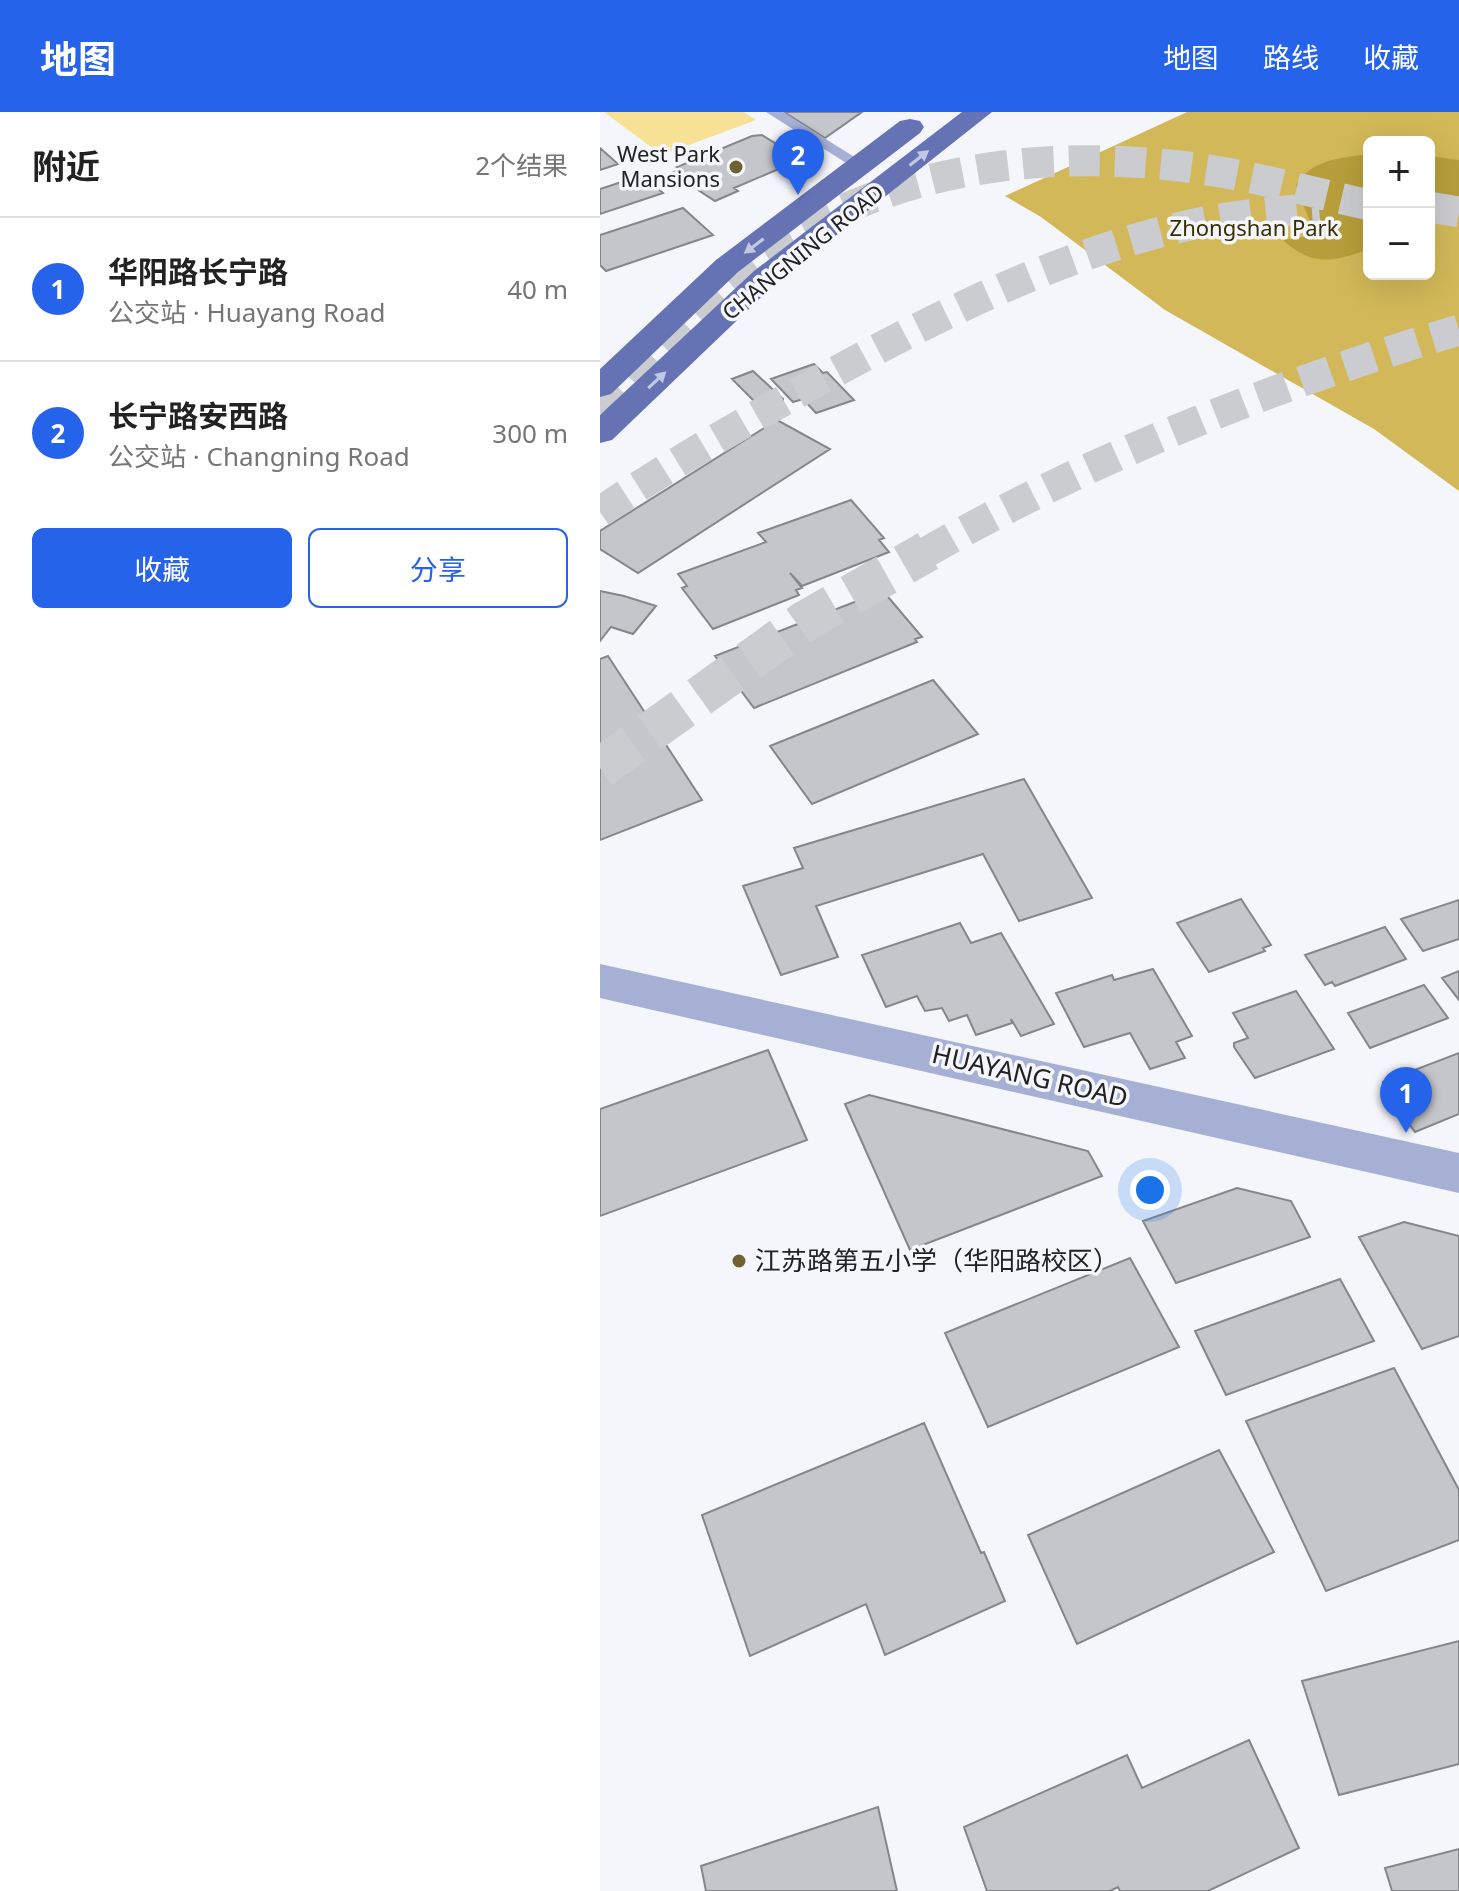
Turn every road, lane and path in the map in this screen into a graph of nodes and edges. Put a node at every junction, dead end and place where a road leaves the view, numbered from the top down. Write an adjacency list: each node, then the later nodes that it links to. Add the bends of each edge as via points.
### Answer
1 (773, 112): 4 (lane)
2 (929, 112): 4 (main road, CHANGNING ROAD)
3 (979, 112): 6 (main road, CHANGNING ROAD, one-way to 3, via 765,277)
4 (859, 165): 5 (main road, CHANGNING ROAD, one-way to 5, via 727,266)
5 (600, 387)
6 (600, 433)
7 (600, 981): 8 (street, HUAYANG ROAD)
8 (1459, 1173)

